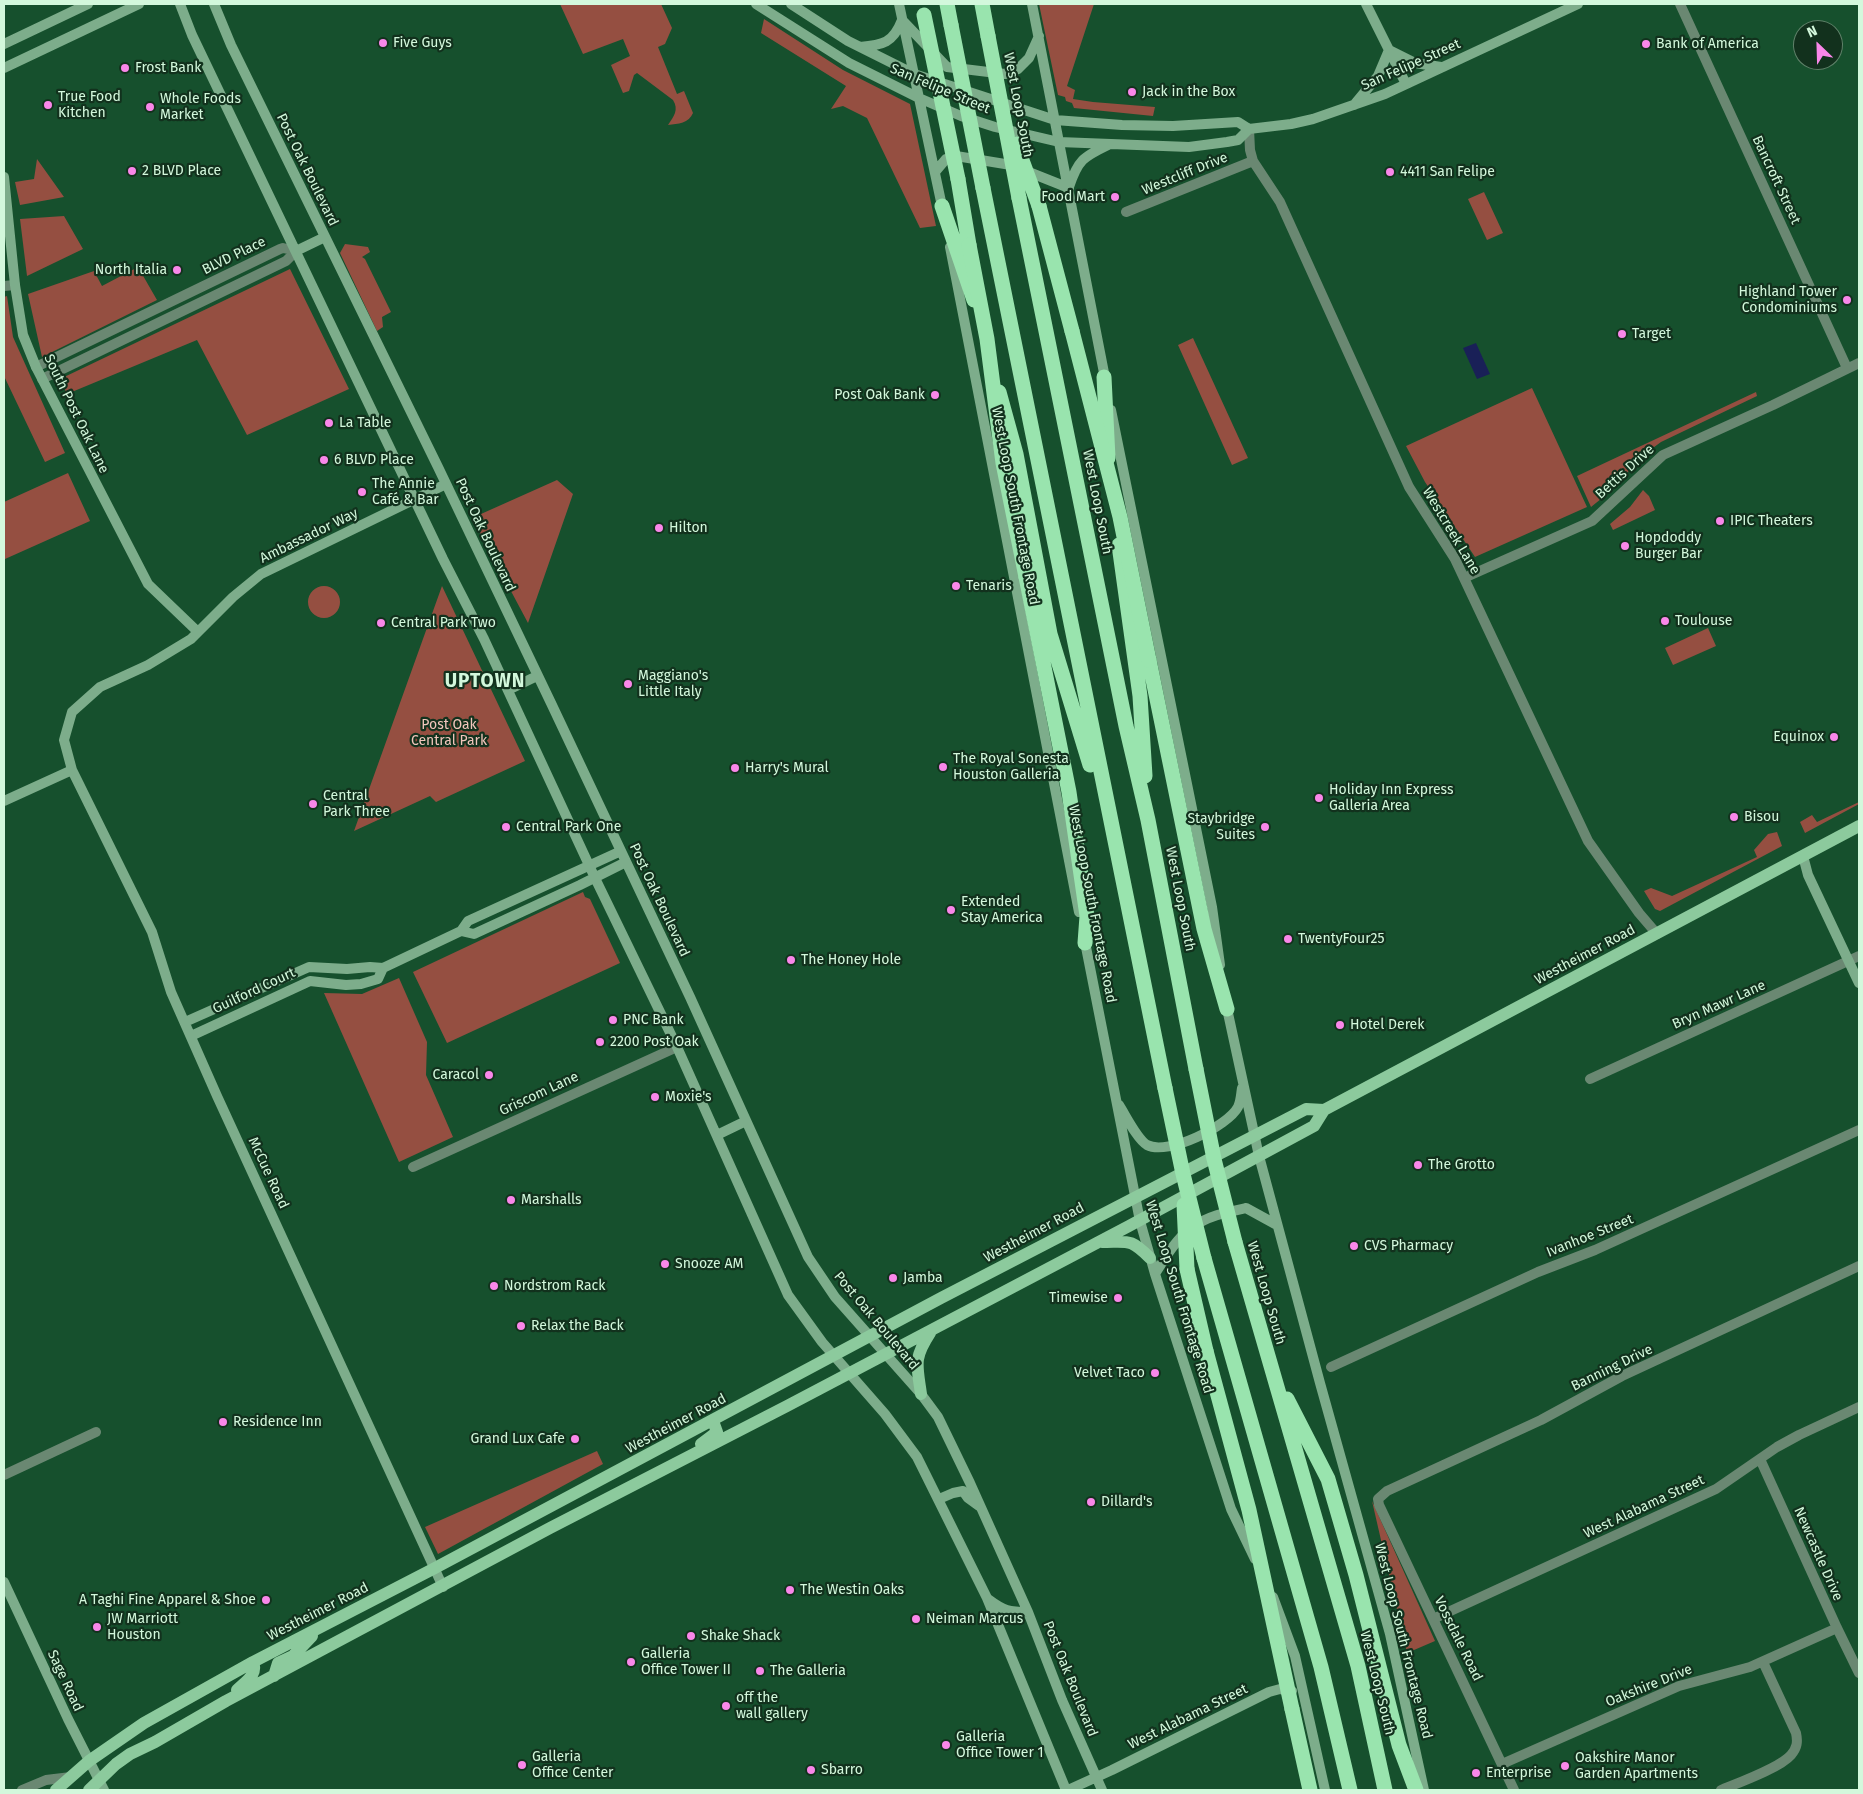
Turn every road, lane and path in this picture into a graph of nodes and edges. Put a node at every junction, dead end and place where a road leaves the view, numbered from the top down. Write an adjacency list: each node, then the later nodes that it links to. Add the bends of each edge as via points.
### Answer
1 (88, 4): 17 (main road)
2 (139, 4): 21 (main road)
3 (180, 4): 38 (main road)
4 (214, 4): 37 (main road, Post Oak Boulevard)
5 (757, 4): 24 (main road, San Felipe Street, via 849,62)
6 (791, 4): 18 (main road, San Felipe Street)
7 (898, 4): 15 (main road, West Loop South Frontage Road)
8 (947, 4): 56 (highway, bridge)
9 (982, 4): 25 (highway, West Loop South, bridge)
10 (1032, 4): 16 (main road, West Loop South Frontage Road)
11 (1366, 4): 19 (main road)
12 (1578, 4): 20 (main road, San Felipe Street)
13 (1680, 4): 43 (street, Bancroft Street)
14 (923, 9): 64 (highway, bridge, via 987,339 1004,463 1069,792 1088,916)
15 (902, 20): 16 (main road, via 947,67 1005,74 1018,69 1029,58); 18 (main road, via 889,40); 22 (main road, West Loop South Frontage Road)
16 (1039, 36): 27 (main road, West Loop South Frontage Road)
17 (4, 44)
18 (860, 47): 22 (main road, San Felipe Street)
19 (1389, 50): 20 (main road, via 1415,63); 23 (main road); 26 (main road, via 1378,76)
20 (1442, 67): 23 (main road, San Felipe Street)
21 (4, 68)
22 (914, 74): 24 (main road, West Loop South Frontage Road); 27 (main road, San Felipe Street)
23 (1406, 84): 26 (main road, San Felipe Street)
24 (919, 98): 29 (main road, San Felipe Street, via 995,127); 32 (main road, West Loop South Frontage Road)
25 (1000, 101): 54 (highway, West Loop South, bridge, via 1126,726); 70 (highway, bridge, via 1039,206 1120,517 1204,929)
26 (1353, 106): 28 (main road, San Felipe Street, via 1291,124)
27 (1055, 120): 28 (main road, San Felipe Street, via 1173,126 1238,122); 29 (main road, West Loop South Frontage Road)
28 (1248, 129): 30 (main road, San Felipe Street, via 1238,140 1189,147); 31 (street, Westcreek Lane)
29 (1059, 142): 30 (main road, San Felipe Street); 34 (main road, West Loop South Frontage Road)
30 (1110, 144): 34 (main road, via 1078,165)
31 (1253, 161): 36 (street, Westcliff Drive); 48 (street, Westcreek Lane, via 1280,202 1409,487 1445,541)
32 (935, 172): 34 (main road, via 946,159 956,156 1011,165); 35 (main road, West Loop South Frontage Road)
33 (4, 177): 39 (main road, South Post Oak Lane)
34 (1069, 188): 44 (main road, West Loop South Frontage Road)
35 (942, 206): 56 (highway, via 971,290 1016,454 1050,634); 64 (main road, West Loop South Frontage Road)
36 (1126, 212)
37 (325, 237): 38 (main road); 46 (main road, Post Oak Boulevard)
38 (296, 250): 42 (street, BLVD Place, via 283,248); 45 (street, BLVD Place, via 286,261); 47 (main road)
39 (15, 285): 40 (street); 42 (main road, South Post Oak Lane, via 23,335)
40 (4, 286)
41 (1859, 363): 43 (street, Bettis Drive)
42 (36, 367): 45 (main road, South Post Oak Lane)
43 (1847, 368): 48 (street, Bettis Drive, via 1663,455 1592,522)
44 (1104, 377): 54 (highway, via 1109,469 1140,696); 70 (main road, West Loop South Frontage Road, via 1212,907)
45 (42, 379): 49 (main road, South Post Oak Lane, via 148,584)
46 (446, 484): 47 (main road, Ambassador Way); 50 (main road, Post Oak Boulevard)
47 (414, 500): 49 (main road, Ambassador Way, via 261,574); 51 (main road)
48 (1464, 578): 63 (street, Westcreek Lane, via 1588,841)
49 (198, 632): 52 (main road, Ambassador Way, via 148,665 100,687 72,712 64,740)
50 (537, 676): 51 (main road); 57 (main road, Post Oak Boulevard)
51 (508, 690): 60 (main road)
52 (72, 770): 53 (main road); 72 (main road, McCue Road, via 152,932 171,992)
53 (4, 800)
54 (1148, 820): 98 (highway, West Loop South, bridge, via 1214,1159)
55 (1859, 826): 58 (main road, Westheimer Road)
56 (1114, 844): 85 (highway, bridge)
57 (621, 850): 59 (main road, Post Oak Boulevard); 60 (main road, Guilford Court)
58 (1803, 856): 63 (main road, Westheimer Road); 66 (main road, via 1808,875)
59 (626, 862): 61 (main road, Guilford Court); 79 (main road, Post Oak Boulevard)
60 (589, 864): 61 (main road); 62 (main road, Guilford Court, via 468,921)
61 (595, 878): 62 (main road, Guilford Court, via 474,934); 74 (main road)
62 (461, 931): 67 (main road, Guilford Court)
63 (1657, 934): 78 (main road, Westheimer Road)
64 (1085, 942): 77 (main road, West Loop South Frontage Road)
65 (1859, 956): 66 (street, Bryn Mawr Lane)
66 (1849, 960): 68 (main road); 75 (street, Bryn Mawr Lane)
67 (383, 968): 69 (main road, Guilford Court, via 309,967); 71 (main road, Guilford Court, via 378,979 362,984 310,980)
68 (1859, 983)
69 (224, 1004): 71 (main road); 72 (main road, Guilford Court)
70 (1227, 1009): 76 (main road, West Loop South Frontage Road)
71 (230, 1017): 73 (main road, Guilford Court)
72 (185, 1022): 73 (main road, McCue Road)
73 (191, 1036): 112 (main road, McCue Road)
74 (676, 1046): 81 (main road); 84 (street, Griscom Lane)
75 (1590, 1079)
76 (1243, 1082): 77 (main road, via 1238,1107 1230,1116 1201,1135 1164,1149 1146,1144 1140,1138); 82 (main road, West Loop South Frontage Road)
77 (1116, 1100): 86 (main road, West Loop South Frontage Road)
78 (1324, 1110): 82 (main road, Westheimer Road, via 1306,1109); 83 (main road, Westheimer Road, via 1314,1126)
79 (746, 1121): 81 (main road); 94 (main road, Post Oak Boulevard, via 808,1257 834,1297)
80 (1859, 1130): 97 (street, Ivanhoe Street)
81 (717, 1135): 96 (main road, via 788,1295)
82 (1255, 1136): 83 (main road, West Loop South Frontage Road); 86 (main road, Westheimer Road)
83 (1259, 1156): 87 (main road, Westheimer Road); 88 (main road, West Loop South Frontage Road)
84 (413, 1167)
85 (1183, 1174): 137 (highway, bridge, via 1187,1269 1250,1510); 139 (highway, bridge, via 1318,1658)
86 (1134, 1198): 87 (main road, West Loop South Frontage Road); 94 (main road, Westheimer Road)
87 (1140, 1221): 89 (main road, Westheimer Road); 90 (main road, West Loop South Frontage Road)
88 (1277, 1225): 92 (main road, via 1246,1208 1216,1215 1191,1228); 142 (main road, West Loop South Frontage Road, via 1390,1634)
89 (1099, 1242): 90 (main road, via 1130,1242); 93 (main road, Westheimer Road)
90 (1150, 1258): 92 (main road, West Loop South Frontage Road)
91 (1859, 1266): 108 (street, Banning Drive, via 1622,1376 1541,1420)
92 (1155, 1274): 126 (main road, West Loop South Frontage Road, via 1231,1509 1285,1626)
93 (932, 1330): 95 (main road, Westheimer Road); 100 (main road, via 920,1347 917,1359)
94 (870, 1338): 95 (main road, Post Oak Boulevard); 96 (main road, Westheimer Road)
95 (885, 1355): 99 (main road, Westheimer Road); 100 (main road, Post Oak Boulevard)
96 (835, 1356): 99 (main road); 102 (main road, Westheimer Road)
97 (1331, 1367)
98 (1271, 1369): 140 (highway, West Loop South, via 1358,1666); 141 (highway, via 1328,1479 1399,1745)
99 (849, 1374): 105 (main road, Westheimer Road); 109 (main road, via 907,1442)
100 (921, 1394): 110 (main road, Post Oak Boulevard, via 938,1418)
101 (1859, 1407): 104 (street, West Alabama Street, via 1799,1434)
102 (713, 1421): 105 (main road, via 717,1432); 107 (main road, Westheimer Road)
103 (96, 1432): 106 (street)
104 (1760, 1459): 117 (street, West Alabama Street, via 1716,1489); 118 (street, Newcastle Drive)
105 (674, 1465): 111 (main road, Westheimer Road)
106 (4, 1475)
107 (594, 1484): 111 (main road, via 556,1518); 112 (main road, Westheimer Road)
108 (1378, 1498): 117 (street, Vossdale Road)
109 (939, 1499): 110 (main road, via 964,1491); 115 (main road)
110 (980, 1506): 116 (main road, Post Oak Boulevard)
111 (550, 1528): 114 (main road, Westheimer Road)
112 (435, 1568): 114 (main road, McCue Road); 119 (main road, Westheimer Road)
113 (4, 1582): 127 (main road, Sage Road)
114 (443, 1587): 124 (main road, Westheimer Road)
115 (987, 1598): 116 (main road, via 1009,1612); 135 (main road)
116 (1028, 1612): 130 (main road, Post Oak Boulevard)
117 (1433, 1619): 128 (street, Vossdale Road)
118 (1837, 1628): 120 (street, Newcastle Drive); 122 (street, Oakshire Drive)
119 (318, 1629): 121 (main road, Westheimer Road); 124 (main road, via 293,1656 278,1664)
120 (1856, 1661): 123 (street, Newcastle Drive)
121 (253, 1662): 125 (main road, via 254,1673); 127 (main road, Westheimer Road, via 144,1723)
122 (1763, 1662): 128 (street, Oakshire Drive, via 1679,1686); 144 (street, via 1796,1733 1796,1748 1784,1762)
123 (1859, 1673)
124 (274, 1676): 125 (main road, Westheimer Road)
125 (226, 1701): 131 (main road, Westheimer Road, via 130,1754 116,1764)
126 (1310, 1718): 130 (main road, West Alabama Street, via 1291,1690 1269,1692); 138 (main road, West Loop South Frontage Road)
127 (89, 1760): 129 (main road, Westheimer Road); 131 (main road, Sage Road)
128 (1502, 1764): 143 (street, Vossdale Road)
129 (71, 1777): 132 (street, via 46,1780); 133 (main road, Westheimer Road)
130 (1096, 1777): 135 (main road, West Alabama Street); 136 (main road, Post Oak Boulevard)
131 (102, 1785): 134 (main road, Westheimer Road)
132 (22, 1790)
133 (56, 1790)
134 (89, 1790)
135 (1067, 1790)
136 (1102, 1790)
137 (1310, 1790)
138 (1325, 1790)
139 (1350, 1790)
140 (1385, 1790)
141 (1416, 1790)
142 (1424, 1790)
143 (1514, 1790)
144 (1721, 1790)

